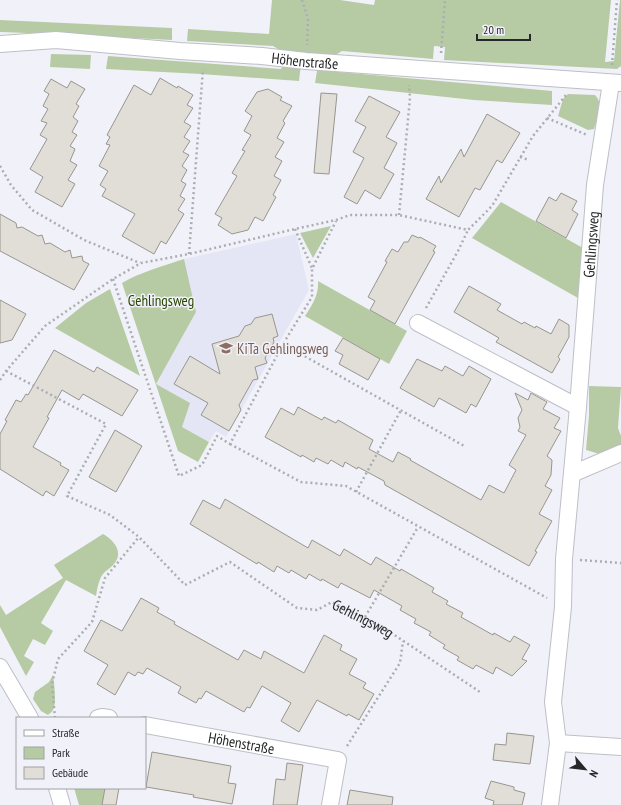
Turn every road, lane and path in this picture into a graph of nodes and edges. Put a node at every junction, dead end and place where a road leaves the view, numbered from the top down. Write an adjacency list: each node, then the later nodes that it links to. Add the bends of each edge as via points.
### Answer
1 (302, 0): 6 (path, via 308,19)
2 (445, 0): 10 (path)
3 (618, 0): 8 (path)
4 (0, 44): 5 (street, Höhenstraße, via 56,40)
5 (203, 52): 6 (street, Höhenstraße); 22 (path, via 204,78)
6 (306, 61): 9 (street, Höhenstraße)
7 (605, 64): 8 (path)
8 (612, 64): 12 (path)
9 (409, 68): 10 (street, Höhenstraße); 18 (path, via 410,98)
10 (439, 70): 11 (street, Höhenstraße)
11 (579, 80): 12 (street, Höhenstraße); 13 (path)
12 (616, 83): 14 (street, Gehlingsweg)
13 (547, 118): 14 (path); 15 (path)
14 (601, 140): 30 (street, Gehlingsweg, via 595,185)
15 (520, 157): 16 (path); 21 (path, via 492,206)
16 (529, 160)
17 (0, 166): 23 (path, via 11,185 32,210 84,240)
18 (399, 215): 19 (path, via 350,215); 21 (path)
19 (336, 220): 20 (path); 24 (path)
20 (295, 229): 22 (path); 24 (path)
21 (468, 230): 26 (path)
22 (189, 254): 23 (path)
23 (141, 263): 25 (path)
24 (312, 268): 27 (path, via 312,297)
25 (113, 279): 28 (path, via 45,326); 32 (path, via 179,476 202,465 217,436)
26 (418, 323): 30 (street)
27 (282, 344): 31 (path); 32 (path)
28 (6, 371): 29 (path); 38 (path, Gehlingsweg, via 106,424 67,496 110,515)
29 (0, 380)
30 (578, 407): 35 (street, Gehlingsweg)
31 (401, 410): 33 (path); 36 (path)
32 (230, 444): 36 (path, via 301,482 346,486)
33 (466, 447)
34 (621, 453): 35 (street)
35 (572, 474): 39 (street, Gehlingsweg)
36 (356, 492): 37 (path)
37 (418, 527): 41 (path); 42 (path)
38 (139, 537): 42 (path, Gehlingsweg, via 185,585 230,562 297,608 317,610 332,602); 47 (path, via 105,578 92,622 58,659 52,684)
39 (564, 559): 40 (path); 41 (street, Gehlingsweg)
40 (621, 563)
41 (563, 607): 49 (street, Gehlingsweg, via 553,702)
42 (365, 617): 43 (path, Gehlingsweg)
43 (403, 641): 45 (path, Gehlingsweg); 51 (path, via 400,663)
44 (0, 667): 46 (street)
45 (480, 692)
46 (29, 717)
47 (55, 717)
48 (146, 725): 51 (street, Höhenstraße)
49 (558, 743): 50 (street); 55 (street, Gehlingsweg)
50 (621, 747)
51 (338, 760): 54 (street)
52 (57, 789): 53 (street)
53 (62, 805)
54 (330, 805)
55 (550, 805)

